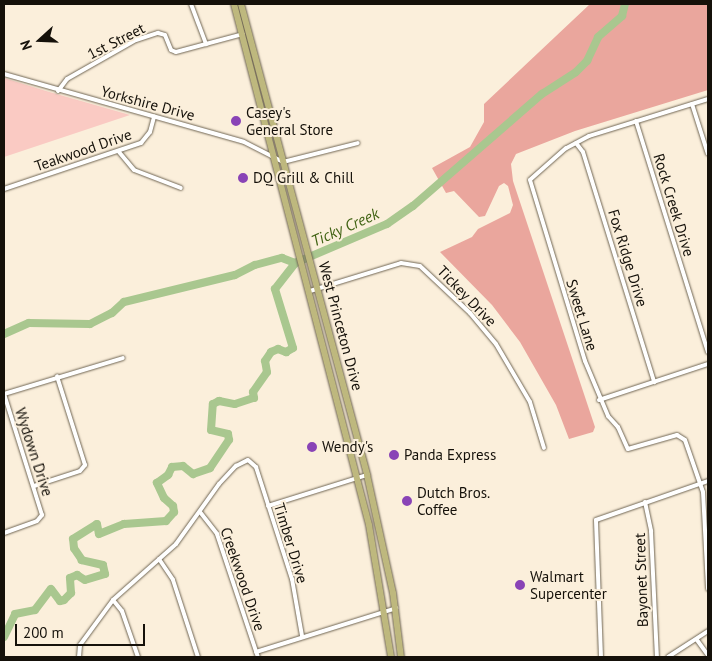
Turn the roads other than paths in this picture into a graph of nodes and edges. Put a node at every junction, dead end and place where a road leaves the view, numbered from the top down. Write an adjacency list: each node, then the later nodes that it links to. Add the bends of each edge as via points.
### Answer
1 (191, 4): 6 (street)
2 (234, 4): 4 (highway, West Princeton Drive)
3 (241, 4): 5 (highway, West Princeton Drive)
4 (242, 34): 5 (street); 6 (street); 16 (highway, West Princeton Drive)
5 (249, 34): 18 (highway, West Princeton Drive)
6 (206, 44): 8 (street, 1st Street, via 173,52 163,33 136,40 64,81)
7 (4, 74): 8 (street, Yorkshire Drive)
8 (58, 91): 11 (street, Yorkshire Drive)
9 (708, 99): 10 (street)
10 (692, 104): 12 (street); 17 (street)
11 (154, 117): 15 (street, Teakwood Drive, via 146,140); 16 (street, Yorkshire Drive, via 249,144)
12 (636, 121): 13 (street); 23 (street, Rock Creek Drive)
13 (576, 143): 27 (street, Fox Ridge Drive, via 583,152); 29 (street, Sweet Lane, via 530,180)
14 (358, 144): 18 (street)
15 (119, 152): 19 (street, via 134,170); 20 (street, Teakwood Drive)
16 (271, 154): 18 (street, Yorkshire Drive); 22 (highway, West Princeton Drive)
17 (708, 154)
18 (282, 162): 21 (highway, West Princeton Drive)
19 (182, 188)
20 (4, 189)
21 (318, 288): 22 (street, Tickey Drive); 30 (street, Tickey Drive, via 400,263 420,266 470,313 496,344 530,402); 31 (highway, West Princeton Drive)
22 (310, 291): 32 (highway, West Princeton Drive)
23 (708, 352)
24 (122, 358): 26 (street, via 116,363)
25 (708, 364): 27 (street)
26 (57, 376): 28 (street); 35 (street, via 85,465 80,471)
27 (654, 382): 29 (street)
28 (4, 394): 35 (street, Wydown Drive)
29 (599, 400): 34 (street, Sweet Lane, via 628,449 681,436)
30 (544, 448)
31 (367, 475): 32 (street); 43 (highway, West Princeton Drive)
32 (357, 477): 37 (street); 44 (highway, West Princeton Drive)
33 (708, 481): 34 (street)
34 (701, 484): 36 (street); 41 (street)
35 (34, 486): 39 (street, Wydown Drive, via 41,518)
36 (645, 502): 56 (street, via 596,520); 57 (street, Bayonet Street, via 651,531)
37 (268, 506): 38 (street, Timber Drive, via 251,460 228,473); 46 (street, Timber Drive, via 292,579)
38 (200, 512): 40 (street, via 176,544); 48 (street, Creekwood Drive, via 217,534)
39 (4, 533)
40 (159, 559): 42 (street); 52 (street, via 173,580)
41 (708, 589)
42 (113, 600): 50 (street, via 78,648); 51 (street, via 122,611)
43 (396, 608): 44 (street); 55 (highway, West Princeton Drive)
44 (385, 610): 46 (street); 54 (highway, West Princeton Drive)
45 (708, 630): 47 (street)
46 (302, 636): 48 (street)
47 (697, 640): 49 (street); 58 (street)
48 (256, 652): 53 (street, Creekwood Drive)
49 (708, 655)
50 (79, 657)
51 (138, 657)
52 (198, 657)
53 (258, 657)
54 (391, 657)
55 (401, 657)
56 (600, 657)
57 (657, 657)
58 (668, 657)

